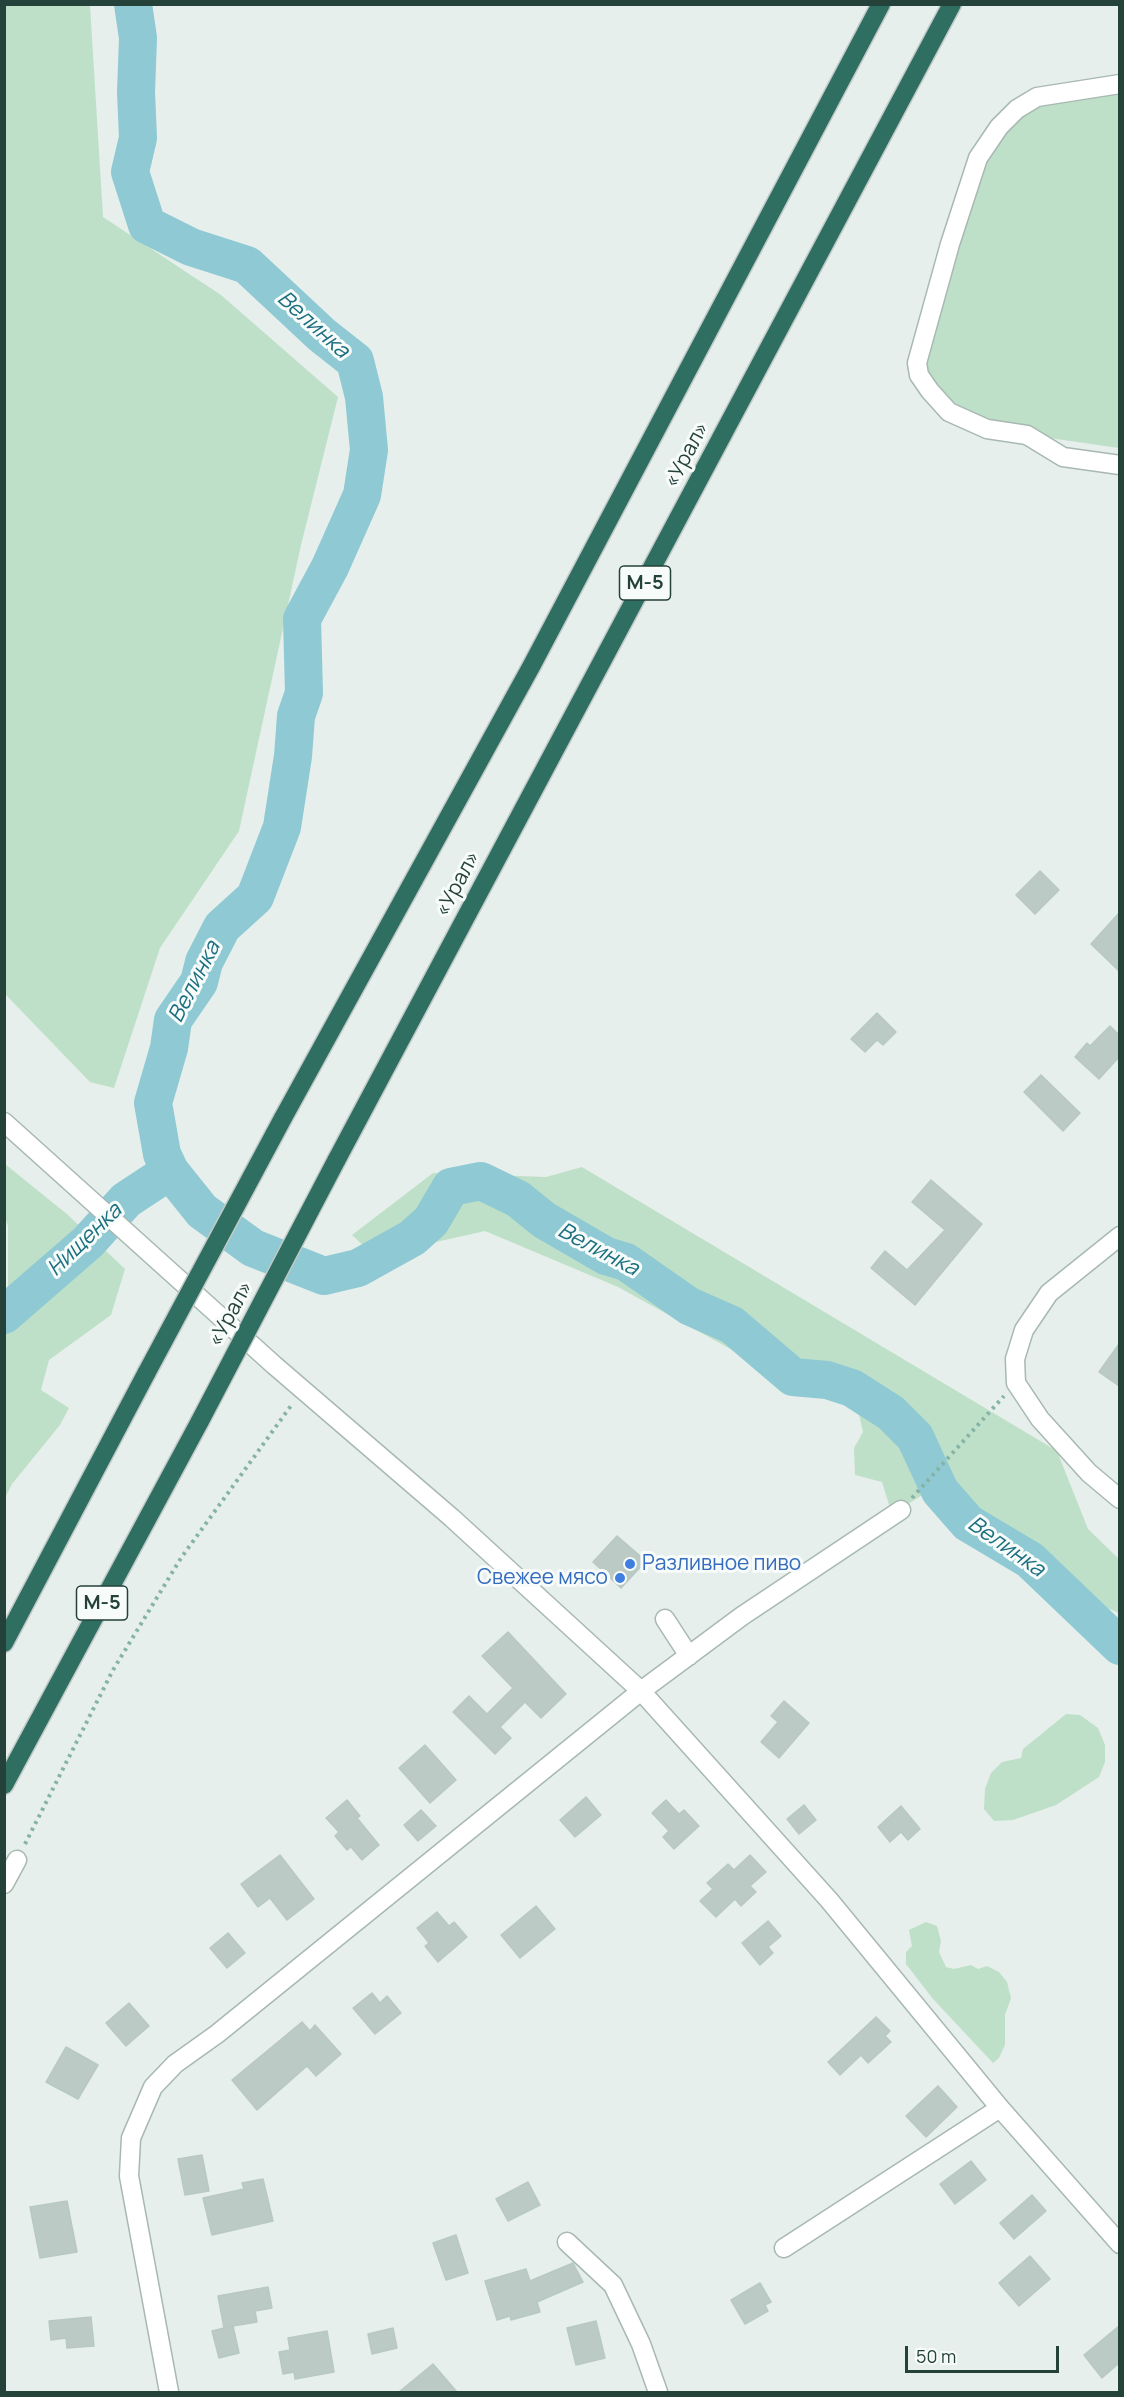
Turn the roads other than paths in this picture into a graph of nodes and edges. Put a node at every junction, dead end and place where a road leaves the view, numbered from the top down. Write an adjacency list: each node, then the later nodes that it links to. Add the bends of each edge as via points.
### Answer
1 (881, 4): 10 (highway, «Урал» / М-5, bridge, via 532,665 283,1118)
2 (952, 4): 13 (highway, «Урал» / М-5, bridge)
3 (1119, 84): 4 (street, via 1037,98 1017,109 999,127 978,158 917,363 919,375 949,412 987,429 1027,435 1063,457)
4 (1119, 465)
5 (4, 1122): 12 (street, via 302,1390 452,1518)
6 (1119, 1236): 7 (street, via 1049,1293 1024,1329 1015,1359 1016,1383 1040,1419 1089,1473)
7 (1119, 1499)
8 (901, 1510): 11 (street)
9 (665, 1619): 11 (street)
10 (4, 1643)
11 (689, 1656): 12 (street)
12 (641, 1691): 16 (street, via 829,1900); 20 (street, via 175,2064 153,2087 131,2138 129,2176)
13 (4, 1785)
14 (16, 1860): 15 (street)
15 (4, 1884)
16 (1000, 2108): 18 (street); 19 (street)
17 (567, 2242): 21 (street, via 613,2285)
18 (1119, 2244)
19 (784, 2248)
20 (169, 2392)
21 (658, 2392)

